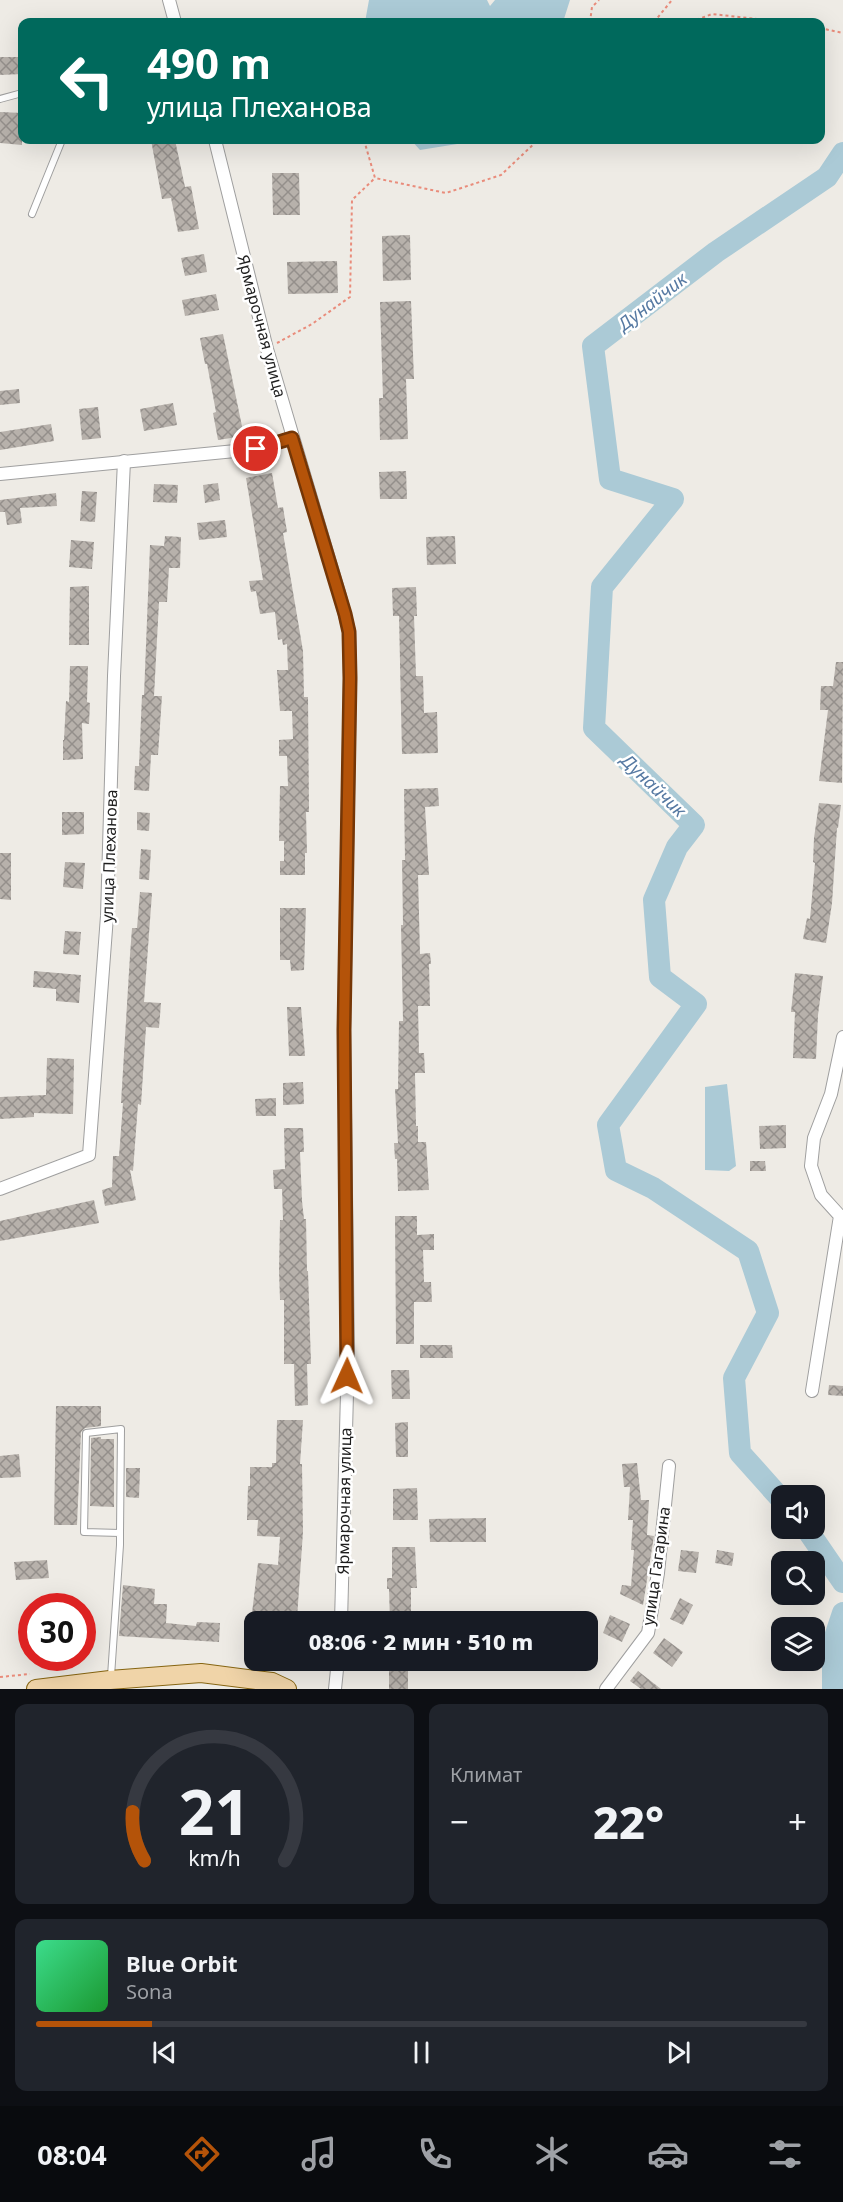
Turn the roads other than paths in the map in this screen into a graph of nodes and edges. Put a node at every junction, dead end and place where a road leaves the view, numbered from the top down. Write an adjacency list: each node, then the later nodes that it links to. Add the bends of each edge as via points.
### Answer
1 (169, 0): 2 (street)
2 (174, 18)
3 (18, 94): 4 (lane)
4 (0, 99)
5 (60, 144): 7 (lane)
6 (215, 144): 8 (street, Ярмарочная улица)
7 (32, 214)
8 (292, 438): 9 (street, via 256,449); 17 (street, Ярмарочная улица, via 349,632 344,1030 348,1355)
9 (124, 461): 10 (street); 12 (street, улица Плеханова, via 107,916 89,1155)
10 (0, 474)
11 (843, 1037): 13 (street, via 831,1094 814,1138 811,1166 821,1195)
12 (0, 1189)
13 (842, 1216): 14 (street)
14 (812, 1391)
15 (669, 1466): 23 (street, улица Гагарина, via 648,1633)
16 (120, 1533): 16 (lane, via 121,1430 86,1433 84,1532); 19 (lane)
17 (341, 1611)
18 (337, 1671): 22 (street)
19 (110, 1684): 20 (main road); 21 (main road, via 201,1673 272,1682)
20 (36, 1689)
21 (287, 1689)
22 (335, 1689)
23 (606, 1689)

